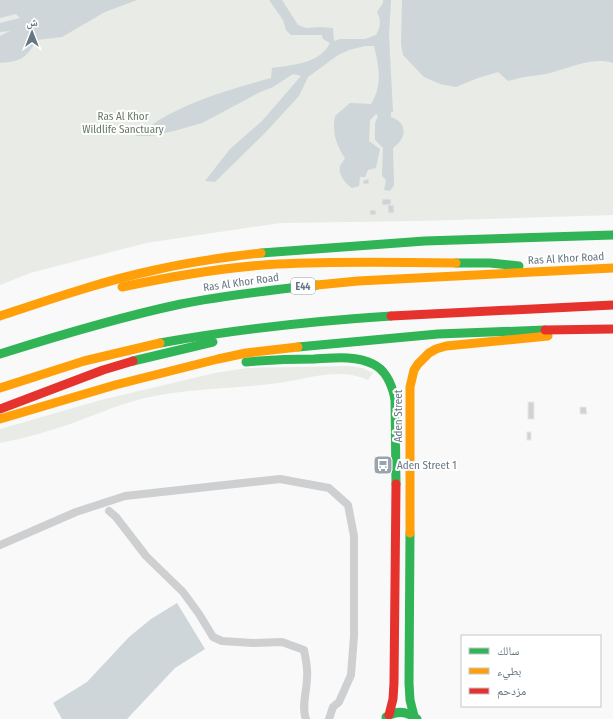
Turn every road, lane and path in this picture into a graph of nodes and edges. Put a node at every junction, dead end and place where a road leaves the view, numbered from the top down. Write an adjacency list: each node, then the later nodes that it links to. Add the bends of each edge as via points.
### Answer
1 (613, 235): 4 (main road, via 390,243 228,256 144,272 91,286)
2 (613, 268): 3 (main road, Ras Al Khor Road / E44)
3 (541, 271): 4 (main road, via 490,263 337,262 261,265 158,280); 10 (main road, Ras Al Khor Road / E44, via 358,281 235,294 118,319)
4 (36, 305): 6 (main road)
5 (613, 305): 7 (main road, via 390,315)
6 (0, 316)
7 (255, 328): 12 (main road, via 135,348); 13 (main road, via 223,340 125,363)
8 (584, 330): 9 (main road); 11 (main road, via 502,330 326,344 246,353); 17 (main road, Aden Street, via 556,336 437,348 425,355 414,370 410,397 409,683 410,700)
9 (613, 330)
10 (0, 354)
11 (182, 369): 14 (main road, via 115,385); 18 (main road, Aden Street, via 253,361 322,359 358,360 374,365 384,372 392,386 395,399 396,461 394,683 393,699)
12 (0, 388)
13 (0, 409)
14 (0, 419)
15 (109, 511): 19 (street, via 146,556 182,592 214,637 230,642 282,642 304,650 307,662 304,704)
16 (0, 546): 20 (street, via 76,512 125,496 280,480 329,488 348,505 354,536 354,636 351,675)
17 (416, 717): 18 (main road, via 406,712 398,712)
18 (385, 718)
19 (306, 719)
20 (329, 719)

